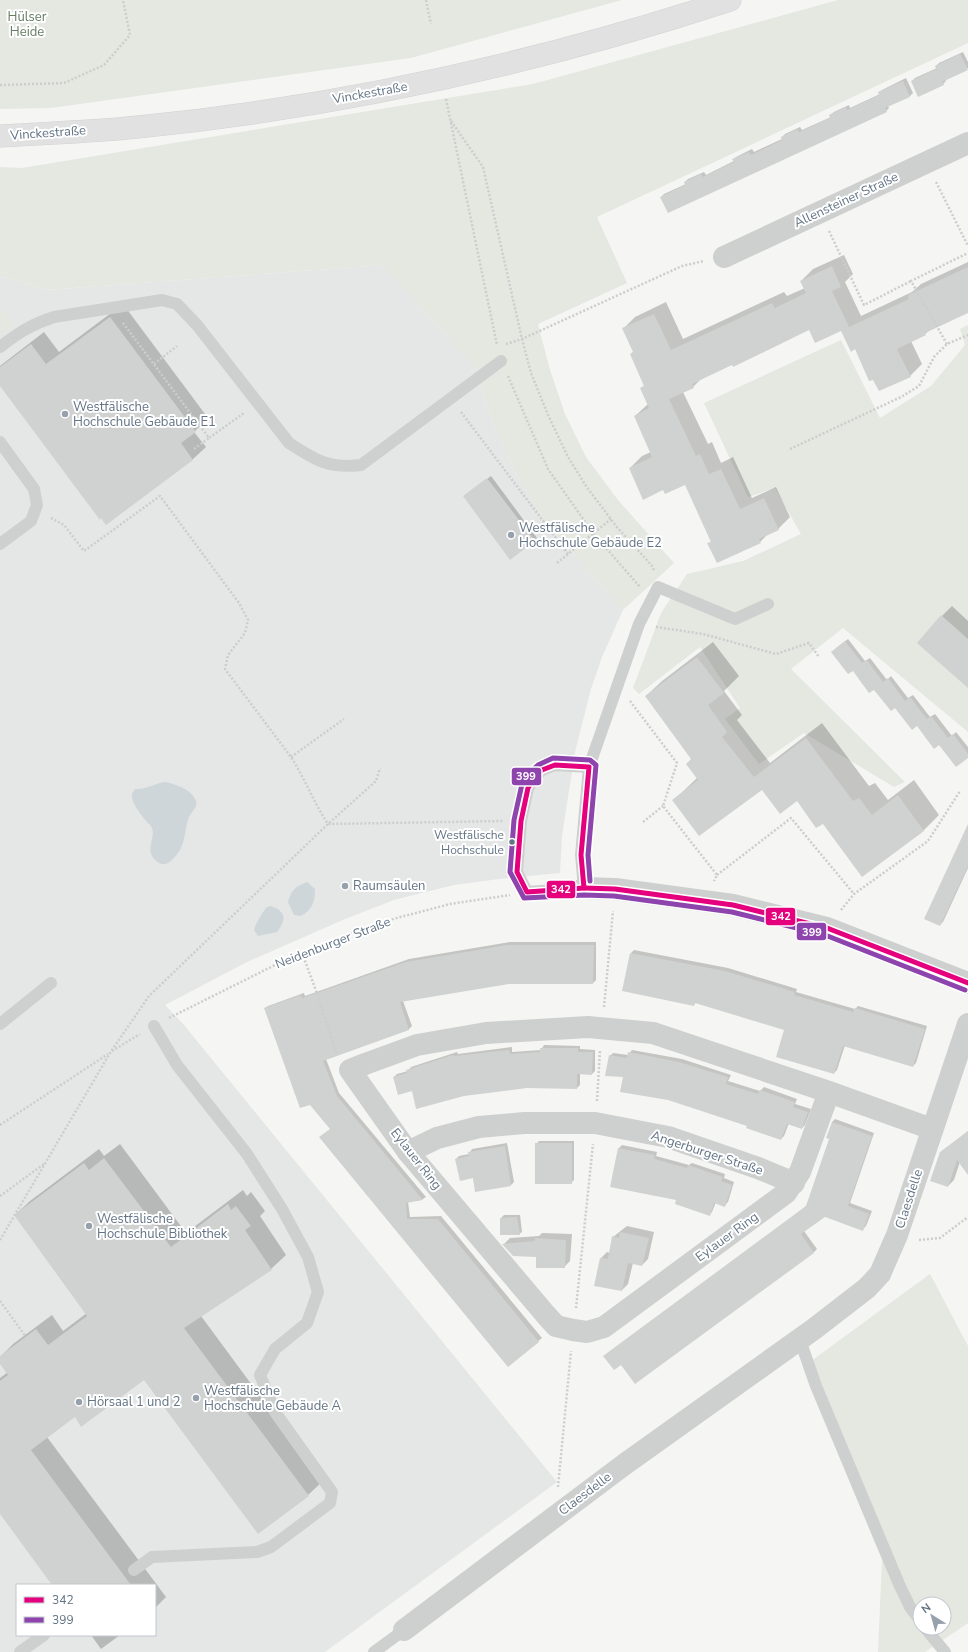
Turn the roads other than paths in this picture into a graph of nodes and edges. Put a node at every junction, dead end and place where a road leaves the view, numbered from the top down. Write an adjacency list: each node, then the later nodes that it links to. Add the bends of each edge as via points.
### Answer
1 (730, 0): 2 (main road, Vinckestraße, via 562,49 414,85 290,107 138,127)
2 (0, 136)
3 (968, 143): 4 (street, Allensteiner Straße)
4 (724, 257)
5 (0, 348): 6 (lane, via 21,331 54,317 162,300 177,304 200,329 289,443 303,453 330,465 347,466 361,465)
6 (501, 360)
7 (0, 442): 8 (lane, via 34,489 37,505 31,521)
8 (0, 544)
9 (768, 604): 10 (lane, via 735,619 658,587 639,624)
10 (589, 768): 11 (lane, via 581,855); 11 (lane, via 555,765 542,770 534,778 528,788 521,821 517,872 526,892)
11 (584, 888): 13 (street, via 616,889 733,905 827,928)
12 (51, 983): 14 (lane)
13 (968, 983)
14 (0, 1024)
15 (968, 1024): 18 (street, Claesdelle)
16 (154, 1026): 22 (lane, via 177,1065 247,1154 282,1209 308,1257 318,1292 307,1323 275,1349 260,1375 275,1412 332,1492 330,1503 271,1547 257,1552 152,1557)
17 (829, 1092): 18 (street); 19 (street, Eylauer Ring, via 653,1033 588,1027 486,1033 417,1045 350,1070); 20 (street, Eylauer Ring)
18 (932, 1130): 21 (street, Claesdelle, via 897,1235 880,1274 867,1288)
19 (408, 1152): 20 (street, Angerburger Straße, via 436,1138 479,1127 524,1123 595,1123 668,1137); 20 (street, Eylauer Ring, via 556,1326 587,1332 604,1327 786,1193)
20 (794, 1183)
21 (800, 1340): 23 (lane, via 816,1386); 24 (street, Claesdelle, via 625,1464)
22 (134, 1570)
23 (912, 1610)
24 (404, 1630): 28 (lane, Claesdelle)
25 (43, 1636): 27 (lane)
26 (932, 1636): 29 (lane)
27 (20, 1652)
28 (374, 1652)
29 (945, 1652)

